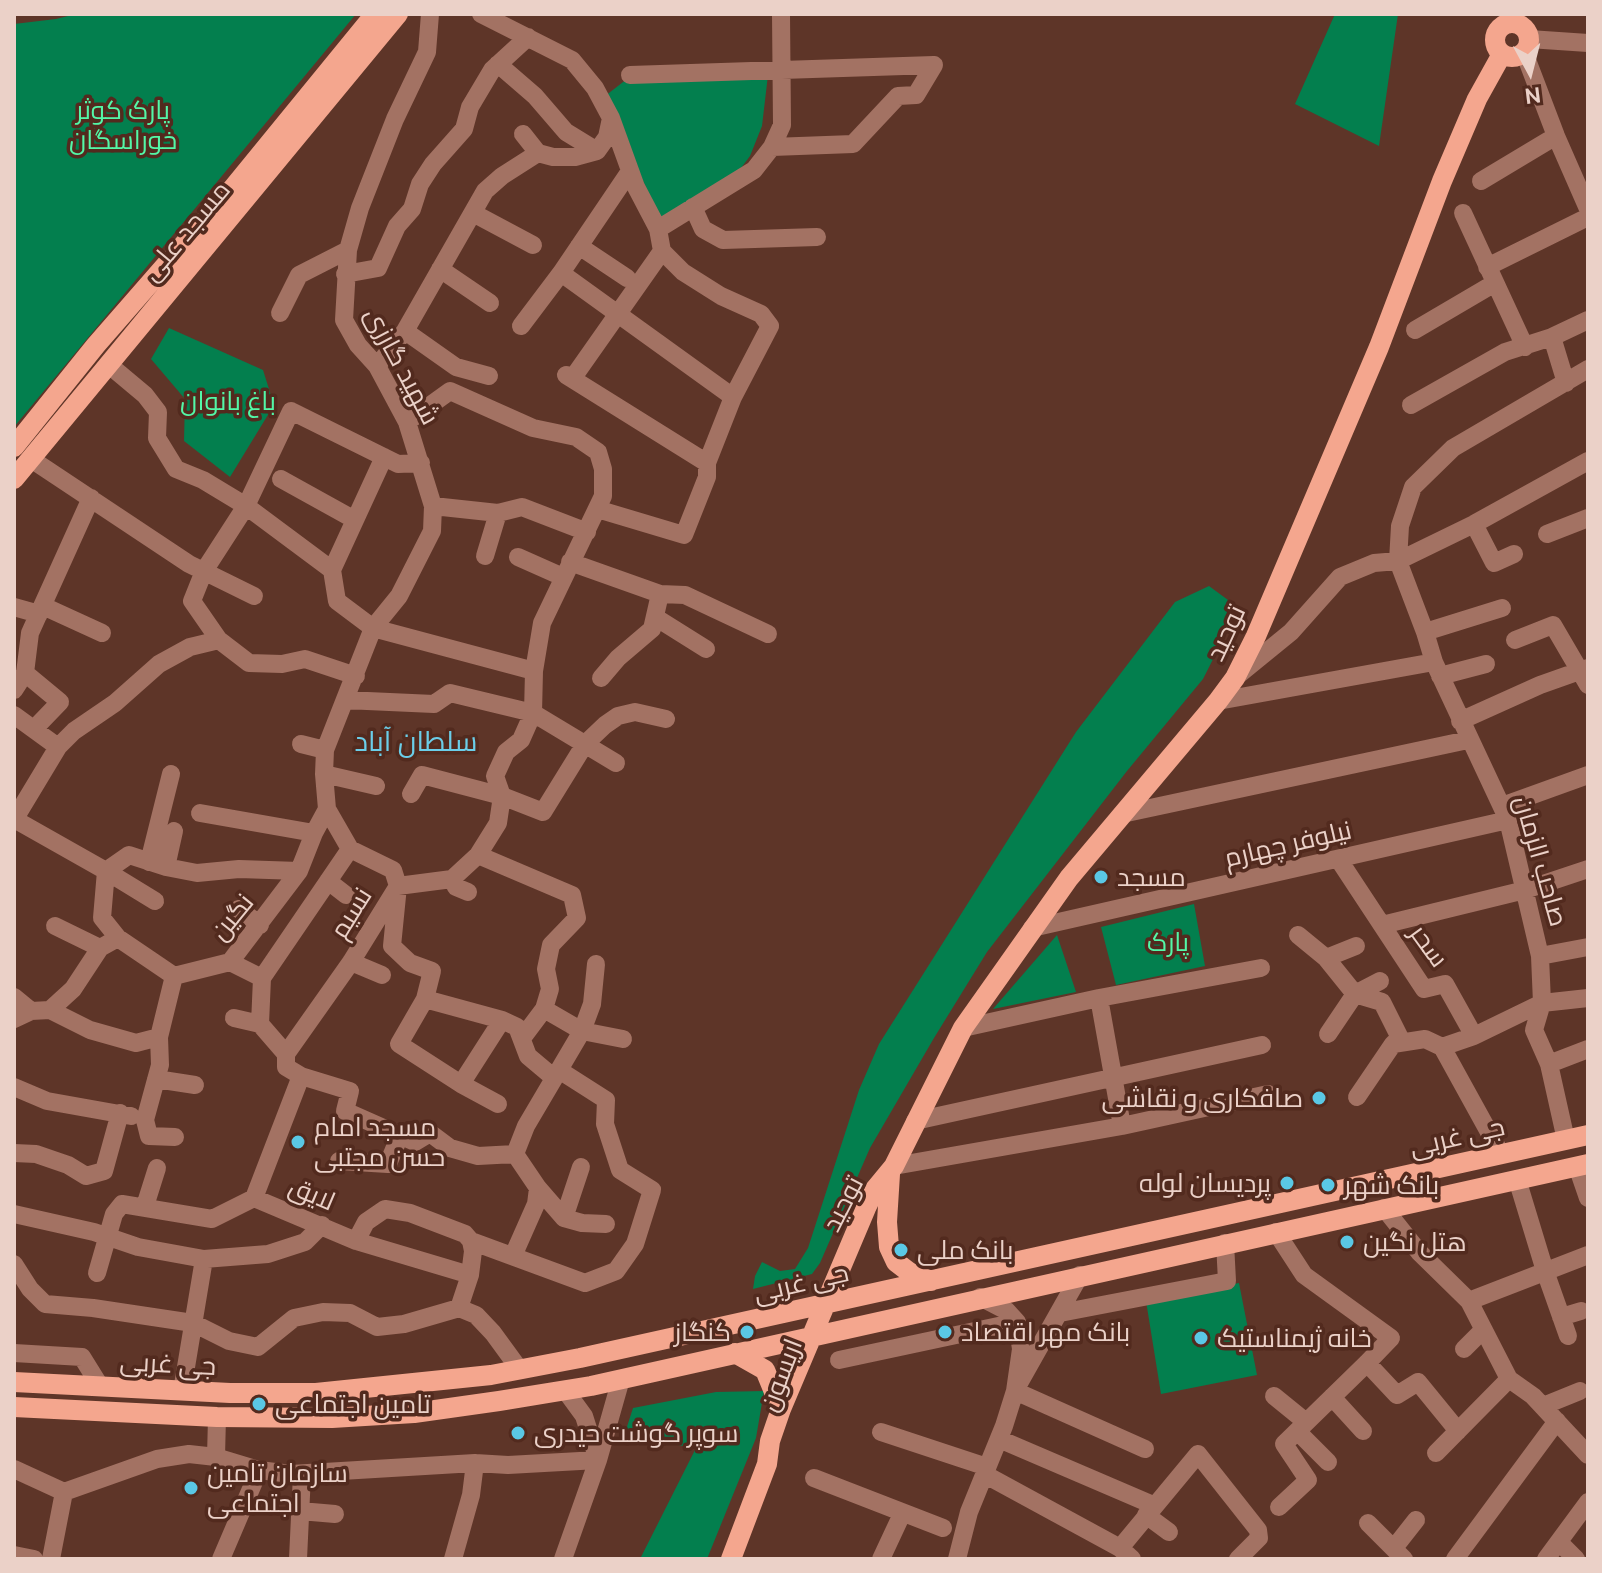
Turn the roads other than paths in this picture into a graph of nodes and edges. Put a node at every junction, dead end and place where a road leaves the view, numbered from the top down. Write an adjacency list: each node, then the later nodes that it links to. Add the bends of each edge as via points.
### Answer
1 (375, 14): 22 (main road, مسجد علی)
2 (398, 14): 22 (main road, مسجد علی)
3 (430, 14): 32 (street, شهید گارزی, via 427,52 395,119)
4 (481, 14): 7 (street)
5 (781, 14): 12 (street)
6 (1517, 19): 9 (main road); 10 (main road, via 1496,33)
7 (528, 37): 11 (street); 14 (street, via 572,60)
8 (1588, 43): 9 (street)
9 (1526, 46): 10 (main road, via 1509,57); 16 (street)
10 (1502, 54): 83 (main road, توحید, via 1442,181 1379,347)
11 (498, 64): 18 (street, via 566,132); 36 (street, via 470,107 464,129 420,184 412,209 397,226 378,268)
12 (781, 70): 13 (street); 17 (street, via 782,125); 17 (street, via 934,65 916,95 898,96 853,144)
13 (630, 75)
14 (611, 118): 18 (street); 20 (street)
15 (523, 134): 19 (street)
16 (1556, 136): 21 (street); 24 (street)
17 (772, 147): 23 (street, via 754,170)
18 (597, 151): 19 (street, via 575,157)
19 (538, 153): 25 (street, via 485,191)
20 (630, 171): 28 (street); 31 (street)
21 (1481, 181)
22 (239, 194): 48 (main road, مسجد علی); 56 (main road, مسجد علی, via 96,345)
23 (693, 207): 28 (street); 29 (street, via 703,229 723,240)
24 (1588, 209)
25 (473, 213): 30 (street); 34 (street)
26 (1463, 213): 37 (street)
27 (1588, 217): 37 (street)
28 (658, 229): 33 (street)
29 (817, 237)
30 (533, 245)
31 (579, 246): 35 (street); 38 (street)
32 (348, 250): 36 (street, شهید گارزی); 40 (street, via 299,275)
33 (662, 251): 41 (street); 53 (street, via 683,272 761,314 770,326)
34 (440, 269): 39 (street); 45 (street)
35 (561, 273): 41 (street); 43 (street)
36 (345, 274): 49 (street, شهید گارزی, via 344,320)
37 (1491, 275): 44 (street); 47 (street)
38 (627, 278)
39 (490, 303)
40 (280, 313)
41 (616, 314): 53 (street); 61 (street, via 569,377)
42 (1588, 320): 46 (street)
43 (521, 326)
44 (1415, 330)
45 (405, 331): 49 (street); 51 (street, via 456,367)
46 (1552, 337): 47 (street); 52 (street)
47 (1525, 347): 54 (street, via 1505,352)
48 (108, 364): 58 (main road, مسجد علی); 65 (street, via 158,412 157,438 176,469)
49 (377, 366): 55 (street, شهید گارزی)
50 (1588, 369): 52 (street)
51 (489, 376)
52 (1566, 383): 77 (street, via 1453,448 1413,487 1400,526)
53 (733, 397): 61 (street)
54 (1411, 405)
55 (407, 422): 60 (street, شهید گارزی); 67 (street, via 450,391 533,428 576,437 598,452 603,469 603,496)
56 (14, 447)
57 (384, 457): 60 (street, via 398,464); 65 (street, via 291,411); 70 (street)
58 (31, 459): 62 (main road, مسجد علی); 64 (street)
59 (1588, 461): 71 (street)
60 (421, 463): 66 (street, شهید گارزی)
61 (707, 463): 67 (street, via 707,477 684,535)
62 (14, 479)
63 (281, 479): 70 (street)
64 (91, 498): 80 (street); 86 (street)
65 (246, 506): 78 (street); 80 (street)
66 (433, 506): 68 (street); 88 (street, شهید گارزی, via 432,531 399,596)
67 (597, 509): 72 (street)
68 (498, 513): 72 (street, via 522,507); 75 (street)
69 (1588, 518): 73 (street)
70 (355, 520): 78 (street)
71 (1474, 524): 74 (street, via 1494,563); 77 (street)
72 (587, 532): 79 (street)
73 (1547, 534)
74 (1514, 554)
75 (485, 556)
76 (518, 557): 79 (street)
77 (1398, 561): 89 (street, via 1374,563 1340,577); 90 (street, صاحب الزمان)
78 (332, 570): 88 (street, via 337,601)
79 (566, 570): 81 (street); 98 (street, via 542,623)
80 (204, 571): 82 (street); 93 (street, via 192,601)
81 (660, 594): 87 (street); 92 (street, via 685,595)
82 (254, 596)
83 (1268, 604): 89 (street, via 1275,623); 103 (main road, توحید)
84 (14, 607): 86 (street)
85 (1502, 608): 90 (street)
86 (41, 610): 91 (street); 99 (street, via 30,633)
87 (655, 617): 95 (street); 102 (street, via 652,629)
88 (373, 628): 98 (street); 101 (street, شهید گارزی)
89 (1291, 632): 103 (street)
90 (1425, 632): 97 (street, صاحب الزمان)
91 (102, 633)
92 (768, 634)
93 (219, 640): 101 (street, via 249,663 305,659); 115 (street, via 190,647 159,664)
94 (1515, 640): 100 (street, via 1553,625)
95 (706, 649)
96 (1486, 664): 97 (street)
97 (1437, 669): 106 (street); 110 (street, صاحب الزمان)
98 (534, 671): 107 (street)
99 (25, 673): 104 (street); 111 (street, via 60,702)
100 (1586, 675): 110 (street, via 1540,685)
101 (356, 676): 105 (street, شهید گارزی)
102 (601, 678)
103 (1235, 678): 106 (main road, توحید)
104 (14, 690)
105 (345, 700): 107 (street, via 434,704 450,693); 116 (street, شهید گارزی)
106 (1218, 701): 127 (main road, توحید)
107 (533, 713): 114 (street); 123 (street, via 495,776)
108 (14, 715): 111 (street)
109 (666, 719): 114 (street, via 635,712 618,716)
110 (1460, 721): 112 (street, صاحب الزمان)
111 (34, 729): 115 (street)
112 (1468, 740): 126 (street, صاحب الزمان); 127 (street)
113 (301, 744): 116 (street)
114 (585, 744): 117 (street); 123 (street, via 543,812)
115 (58, 747): 128 (street)
116 (325, 750): 119 (street, شهید گارزی)
117 (616, 763)
118 (171, 774): 134 (street)
119 (324, 774): 121 (street); 124 (street, شهید گارزی)
120 (1588, 775): 126 (street, نیلوفر چهارم)
121 (376, 786)
122 (411, 794): 123 (street, via 422,775)
123 (502, 796): 132 (street, via 498,823)
124 (327, 809): 130 (street, نگین); 131 (street, شهید گارزی)
125 (200, 813): 130 (street)
126 (1505, 813): 133 (street, نیلوفر چهارم); 141 (street, صاحب الزمان)
127 (1122, 814): 149 (main road, توحید)
128 (14, 819): 136 (street)
129 (174, 831): 134 (street)
130 (314, 833): 137 (street, نگین)
131 (350, 849): 139 (street); 140 (street, via 393,870)
132 (478, 855): 138 (street); 171 (street, via 572,895 577,918 551,945)
133 (1339, 860): 147 (street, سحر); 149 (street, نیلوفر چهارم)
134 (158, 864): 136 (street, via 129,855); 137 (street, via 197,873)
135 (1588, 869): 141 (street)
136 (106, 871): 144 (street); 151 (street, via 102,918)
137 (299, 871): 146 (street, نگین)
138 (452, 879): 140 (street, نسیم); 142 (street)
139 (328, 881): 143 (street); 163 (street)
140 (398, 886): 158 (street, نسیم); 169 (street, via 392,946 410,963 432,971)
141 (1525, 890): 147 (street); 155 (street, صاحب الزمان)
142 (468, 892)
143 (346, 895)
144 (155, 901)
145 (239, 909): 146 (street)
146 (260, 925): 157 (street, نگین)
147 (1382, 925): 180 (street, سحر, via 1424,989 1445,984)
148 (55, 926): 154 (street)
149 (1032, 928): 177 (main road, توحید)
150 (1298, 935): 156 (street)
151 (118, 938): 154 (street); 162 (street)
152 (1356, 946): 156 (street)
153 (1588, 947): 155 (street)
154 (100, 948): 172 (street, via 73,989)
155 (1540, 956): 170 (street, صاحب الزمان)
156 (1326, 958): 165 (street)
157 (230, 962): 162 (street, نگین); 163 (street)
158 (351, 962): 161 (street); 189 (street, نسیم)
159 (596, 964): 178 (street, via 592,1004)
160 (1261, 968): 167 (street)
161 (382, 975)
162 (174, 976): 181 (street)
163 (262, 978): 176 (street)
164 (1380, 981): 165 (street)
165 (1355, 994): 179 (street); 184 (street, via 1382,1002)
166 (14, 997): 173 (street)
167 (1099, 998): 177 (street); 191 (street)
168 (1588, 998): 170 (street)
169 (425, 999): 175 (street); 193 (street, via 399,1044)
170 (1542, 1003): 180 (street); 188 (street, صاحب الزمان, via 1534,1030)
171 (544, 1009): 178 (street); 182 (street)
172 (50, 1010): 173 (street); 181 (street, via 90,1030 136,1043)
173 (22, 1015)
174 (234, 1018): 176 (street)
175 (502, 1020): 182 (street); 193 (street)
176 (260, 1024): 189 (street)
177 (963, 1028): 201 (main road, توحید)
178 (582, 1031): 183 (street); 190 (street)
179 (1328, 1034)
180 (1474, 1036): 186 (street)
181 (159, 1037): 192 (street)
182 (523, 1037): 190 (street, via 528,1056)
183 (623, 1039)
184 (1402, 1042): 186 (street, via 1425,1039); 197 (street, via 1393,1044)
185 (1262, 1045): 191 (street)
186 (1442, 1047): 209 (street)
187 (1588, 1049): 188 (street)
188 (1549, 1064): 206 (street, صاحب الزمان)
189 (291, 1065): 203 (street, via 350,1091 345,1111); 217 (street, نسیم)
190 (556, 1073): 208 (street); 231 (street, via 606,1100 605,1124 620,1170 652,1190 635,1244 616,1271 585,1283)
191 (1114, 1077): 201 (street); 202 (street)
192 (156, 1079): 194 (street); 200 (street)
193 (461, 1084): 198 (street)
194 (195, 1085)
195 (14, 1087): 199 (street, via 47,1101)
196 (1268, 1094): 202 (street)
197 (1357, 1097)
198 (498, 1104)
199 (120, 1113): 200 (street); 207 (street, via 104,1171 86,1176 36,1154)
200 (145, 1120): 205 (street, via 149,1136)
201 (915, 1121): 214 (main road, توحید)
202 (1122, 1126): 214 (street)
203 (400, 1135): 208 (street, via 415,1142 430,1133 450,1148 478,1156); 210 (street, via 388,1164)
204 (1588, 1135): 206 (main road, جی غربی)
205 (175, 1137)
206 (1566, 1140): 209 (main road, جی غربی)
207 (14, 1153)
208 (515, 1154): 216 (street)
209 (1501, 1154): 238 (main road, جی غربی)
210 (339, 1161)
211 (1583, 1165): 215 (main road, جی غربی); 218 (street)
212 (581, 1167): 222 (street)
213 (157, 1168): 219 (street)
214 (892, 1170): 238 (main road, via 889,1247 896,1262); 241 (main road, توحید, via 885,1197)
215 (1517, 1179): 220 (main road, جی غربی); 234 (street)
216 (538, 1188): 222 (street); 231 (street)
217 (254, 1198): 219 (street, لایق, via 212,1219); 224 (street, لایق)
218 (1588, 1198)
219 (145, 1206): 226 (street, via 122,1204)
220 (1384, 1208): 225 (main road, جی غربی); 240 (street)
221 (14, 1214): 226 (street)
222 (564, 1218): 223 (street)
223 (606, 1224)
224 (322, 1225): 227 (street, لایق); 232 (street, via 305,1242 268,1254)
225 (1276, 1232): 229 (main road, جی غربی); 255 (street, via 1304,1275 1391,1338)
226 (107, 1236): 232 (street); 235 (street)
227 (356, 1241): 228 (street, via 366,1222 385,1209 410,1213); 236 (street, لایق)
228 (471, 1241): 231 (street); 236 (street)
229 (1225, 1243): 237 (main road, جی غربی); 244 (street, via 1227,1281)
230 (1588, 1255): 234 (street)
231 (513, 1256)
232 (204, 1259): 247 (street)
233 (14, 1264): 247 (street, via 45,1304)
234 (1545, 1271): 240 (street); 245 (street)
235 (97, 1273)
236 (470, 1275): 242 (street)
237 (1080, 1275): 239 (main road, جی غربی); 244 (street)
238 (931, 1281): 241 (main road, جی غربی)
239 (980, 1297): 246 (street); 249 (main road, جی غربی)
240 (1469, 1301): 248 (street)
241 (831, 1303): 249 (main road, اریسون); 256 (main road, جی غربی)
242 (459, 1308): 247 (street, via 377,1327 350,1313 323,1312 294,1318 258,1347 229,1341); 256 (street, via 476,1315)
243 (1581, 1311): 245 (street)
244 (1060, 1313): 263 (street)
245 (1561, 1317): 250 (street)
246 (1017, 1322): 254 (street); 263 (street, via 1021,1349)
247 (193, 1323): 262 (street)
248 (1483, 1330): 251 (street); 258 (street)
249 (818, 1335): 253 (main road, جی غربی); 269 (main road, اریسون); 284 (main road, اریسون, via 781,1446)
250 (1568, 1336)
251 (1464, 1349)
252 (14, 1353): 260 (street, via 82,1357)
253 (735, 1353): 257 (main road, جی غربی); 269 (main road, via 765,1370)
254 (839, 1360)
255 (1367, 1363): 266 (street); 274 (street, via 1397,1395 1418,1382)
256 (520, 1370): 262 (main road, جی غربی, via 316,1393)
257 (621, 1379): 261 (main road, جی غربی); 281 (street)
258 (1509, 1379): 267 (street); 274 (street)
259 (14, 1382): 260 (main road, جی غربی)
260 (100, 1386): 262 (main road, جی غربی)
261 (565, 1390): 270 (main road, جی غربی, via 414,1413); 281 (street, via 584,1416)
262 (182, 1391)
263 (1015, 1391): 276 (street); 277 (street)
264 (1580, 1391): 267 (street)
265 (1274, 1396): 272 (street)
266 (1332, 1397): 272 (street); 273 (street)
267 (1543, 1406): 271 (street)
268 (14, 1407): 270 (main road, جی غربی)
269 (781, 1409): 284 (main road, اریسون)
270 (217, 1417): 280 (street)
271 (1557, 1421): 279 (street); 315 (street)
272 (1302, 1426): 282 (street); 292 (street, via 1284,1444 1308,1480)
273 (1363, 1431)
274 (1458, 1431): 278 (street)
275 (881, 1432): 287 (street)
276 (999, 1439): 287 (street); 293 (street)
277 (1145, 1449)
278 (1436, 1453)
279 (1588, 1455)
280 (216, 1457): 286 (street); 290 (street, via 157,1459)
281 (598, 1460): 283 (street); 310 (street)
282 (1328, 1462)
283 (475, 1463): 288 (street); 309 (street)
284 (767, 1464): 311 (main road, اریسون)
285 (14, 1469): 290 (street)
286 (259, 1470): 288 (street); 307 (street)
287 (986, 1470): 303 (street); 313 (street)
288 (302, 1474): 294 (street)
289 (814, 1478): 296 (street)
290 (64, 1492): 306 (street)
291 (1588, 1502): 301 (street)
292 (1279, 1507)
293 (1150, 1510): 300 (street); 303 (street); 314 (street, via 1200,1454 1258,1530 1259,1538)
294 (300, 1511): 295 (street); 308 (street)
295 (335, 1514)
296 (902, 1514): 299 (street); 312 (street)
297 (1416, 1520): 302 (street)
298 (1368, 1523): 302 (street)
299 (943, 1528)
300 (1169, 1532)
301 (1559, 1542): 316 (street); 317 (street)
302 (1399, 1553)
303 (1126, 1554)
304 (14, 1555): 305 (street)
305 (34, 1559)
306 (51, 1559)
307 (221, 1559)
308 (298, 1559)
309 (453, 1559)
310 (563, 1559)
311 (731, 1559)
312 (881, 1559)
313 (957, 1559)
314 (1238, 1559)
315 (1455, 1559)
316 (1546, 1559)
317 (1576, 1559)

